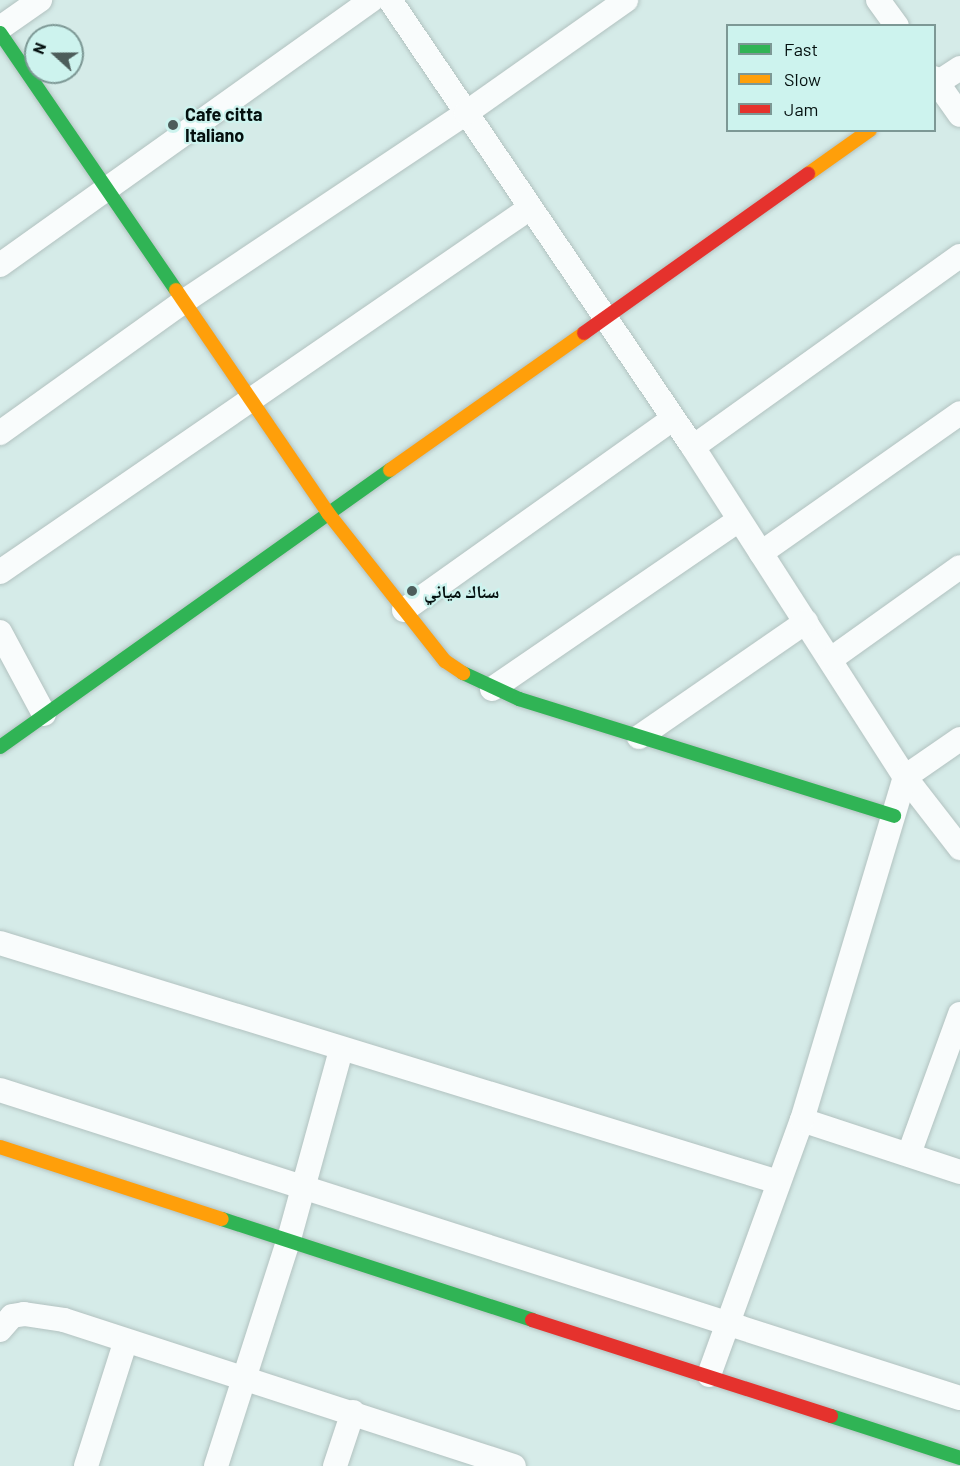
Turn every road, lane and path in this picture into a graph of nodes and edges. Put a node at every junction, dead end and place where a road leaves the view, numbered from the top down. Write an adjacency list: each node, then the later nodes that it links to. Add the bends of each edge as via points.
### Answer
1 (40, 0): 7 (street)
2 (371, 0): 14 (street)
3 (390, 0): 11 (street)
4 (626, 0): 11 (street)
5 (878, 0): 6 (street)
6 (896, 24)
7 (0, 28)
8 (0, 33): 14 (street)
9 (960, 68): 10 (street)
10 (936, 82): 12 (street)
11 (466, 113): 15 (street); 18 (street)
12 (960, 115)
13 (867, 132): 19 (street)
14 (105, 190): 17 (street); 18 (street)
15 (530, 208): 19 (street); 20 (street)
16 (960, 256): 24 (street)
17 (0, 265)
18 (183, 302): 20 (street); 23 (street)
19 (604, 318): 22 (street); 25 (street)
20 (250, 400): 25 (street); 29 (street)
21 (960, 413): 27 (street)
22 (673, 419): 24 (street); 30 (street)
23 (0, 434)
24 (693, 447): 26 (street)
25 (327, 513): 30 (street); 35 (street)
26 (740, 520): 27 (street); 34 (street)
27 (761, 554): 31 (street)
28 (960, 567): 33 (street)
29 (0, 572)
30 (404, 610): 34 (street, via 445,661)
31 (806, 622): 33 (street); 36 (street)
32 (0, 632): 35 (street)
33 (831, 659): 39 (street)
34 (492, 689): 36 (street)
35 (44, 714): 38 (street)
36 (639, 737): 40 (street)
37 (960, 740): 39 (street)
38 (0, 747)
39 (905, 777): 40 (street); 41 (street)
40 (894, 816): 46 (street)
41 (960, 848)
42 (0, 943): 44 (street)
43 (960, 1014): 48 (street)
44 (341, 1050): 50 (street); 51 (street)
45 (0, 1090): 51 (street)
46 (802, 1120): 48 (street); 50 (street)
47 (0, 1147): 52 (street)
48 (909, 1154): 49 (street)
49 (960, 1172)
50 (778, 1182): 53 (street)
51 (303, 1188): 52 (street); 53 (street)
52 (289, 1239): 56 (street); 57 (street)
53 (726, 1326): 56 (street); 58 (street)
54 (0, 1330): 55 (street, via 12,1316 41,1314)
55 (125, 1343): 57 (street); 62 (street)
56 (709, 1375): 61 (street)
57 (245, 1380): 59 (street); 63 (street)
58 (960, 1398)
59 (353, 1412): 60 (street); 64 (street)
60 (460, 1458): 65 (street)
61 (960, 1458)
62 (86, 1466)
63 (216, 1466)
64 (335, 1466)
65 (514, 1466)

